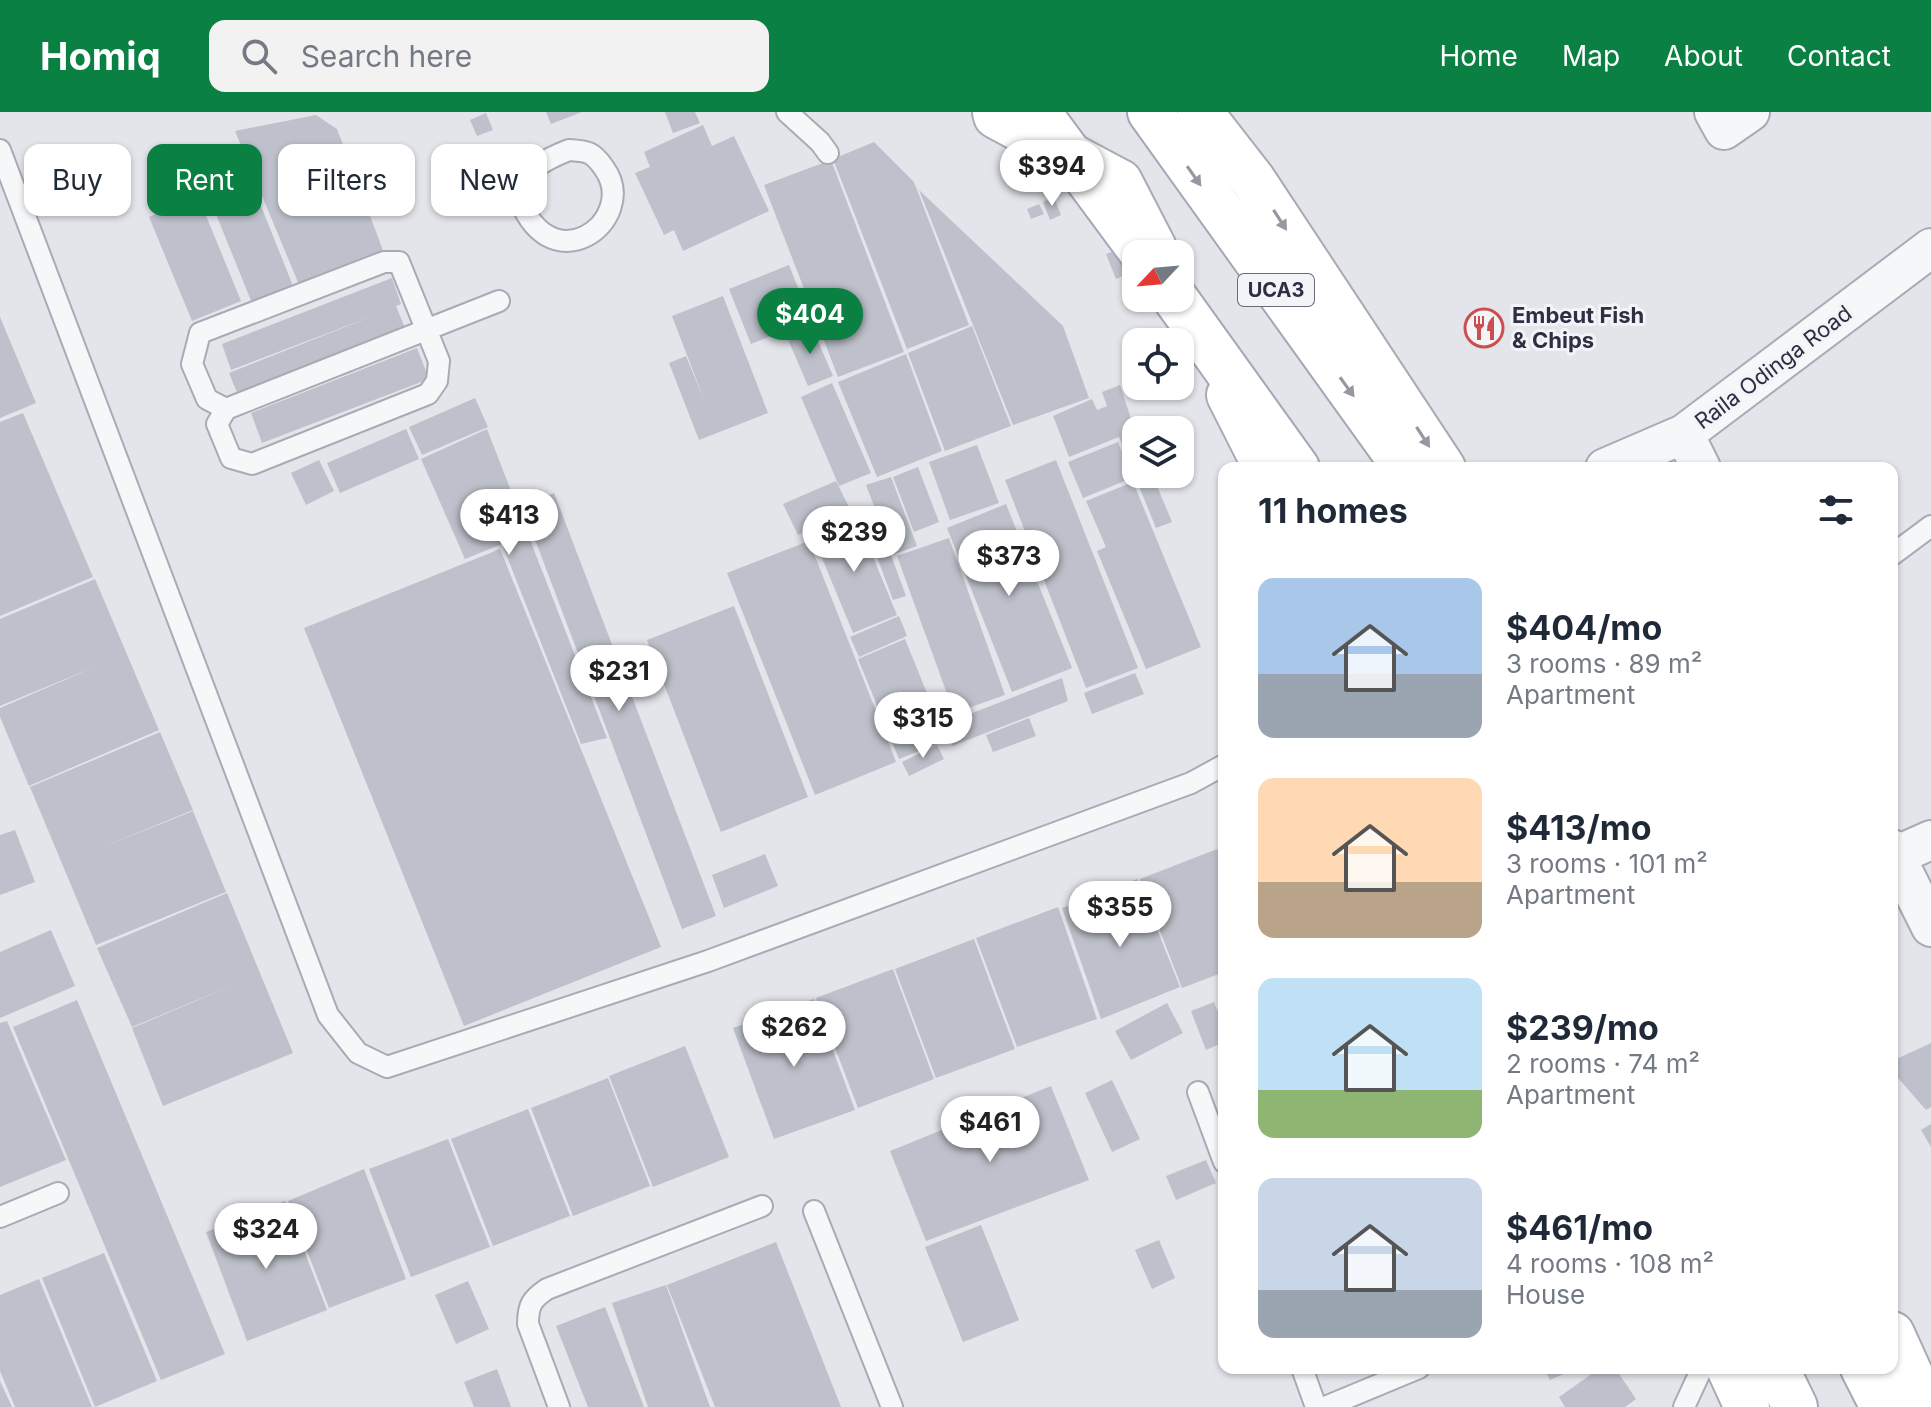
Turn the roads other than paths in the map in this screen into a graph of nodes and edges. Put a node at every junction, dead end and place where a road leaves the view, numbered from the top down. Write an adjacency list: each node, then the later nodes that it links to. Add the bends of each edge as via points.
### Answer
1 (787, 112): 9 (lane)
2 (1038, 112): 12 (main road)
3 (1150, 112): 23 (main road, UCA3, one-way to 23)
4 (1200, 112): 24 (main road, UCA3, one-way to 24, via 1253,180)
5 (1714, 112): 6 (street, via 1724,130)
6 (1750, 112)
7 (981, 116): 13 (main road, via 996,116 1120,182)
8 (0, 150): 10 (lane)
9 (828, 153)
10 (4, 172): 29 (lane, via 328,1015 358,1053 387,1067 664,975 1191,783)
11 (516, 188): 11 (lane, via 528,171 548,159 569,150 588,151 608,173 612,202 600,227 588,236 559,240 534,227)
12 (1133, 240)
13 (1150, 240)
14 (1931, 248): 20 (street, Raila Odinga Road)
15 (499, 301): 18 (lane)
16 (1184, 312): 21 (main road)
17 (1187, 312): 22 (main road)
18 (426, 330): 19 (lane); 19 (lane, via 439,361 437,381 428,394 252,464 231,458 217,424); 19 (lane, via 399,262 384,262 200,333 192,364 207,399)
19 (226, 409)
20 (1684, 434): 25 (street, Raila Odinga Road); 26 (street)
21 (1263, 462)
22 (1293, 462)
23 (1399, 462)
24 (1439, 462)
25 (1619, 462)
26 (1698, 462)
27 (1931, 526): 28 (lane)
28 (1898, 551)
29 (1218, 768)
30 (1931, 840): 31 (street)
31 (1898, 851)
32 (1898, 860): 33 (street)
33 (1931, 927)
34 (1198, 1092): 35 (lane)
35 (1218, 1146)
36 (58, 1193): 39 (lane)
37 (762, 1206): 47 (lane, via 533,1299 528,1324)
38 (814, 1211): 48 (lane)
39 (0, 1217)
40 (1898, 1347): 55 (main road)
41 (1304, 1374): 49 (lane)
42 (1405, 1374): 50 (lane)
43 (1699, 1374): 51 (lane)
44 (1732, 1374): 52 (main road)
45 (1779, 1374): 53 (main road)
46 (1866, 1374): 54 (main road)
47 (559, 1407)
48 (892, 1407)
49 (1316, 1407)
50 (1325, 1407)
51 (1684, 1407)
52 (1747, 1407)
53 (1795, 1407)
54 (1883, 1407)
55 (1925, 1407)

